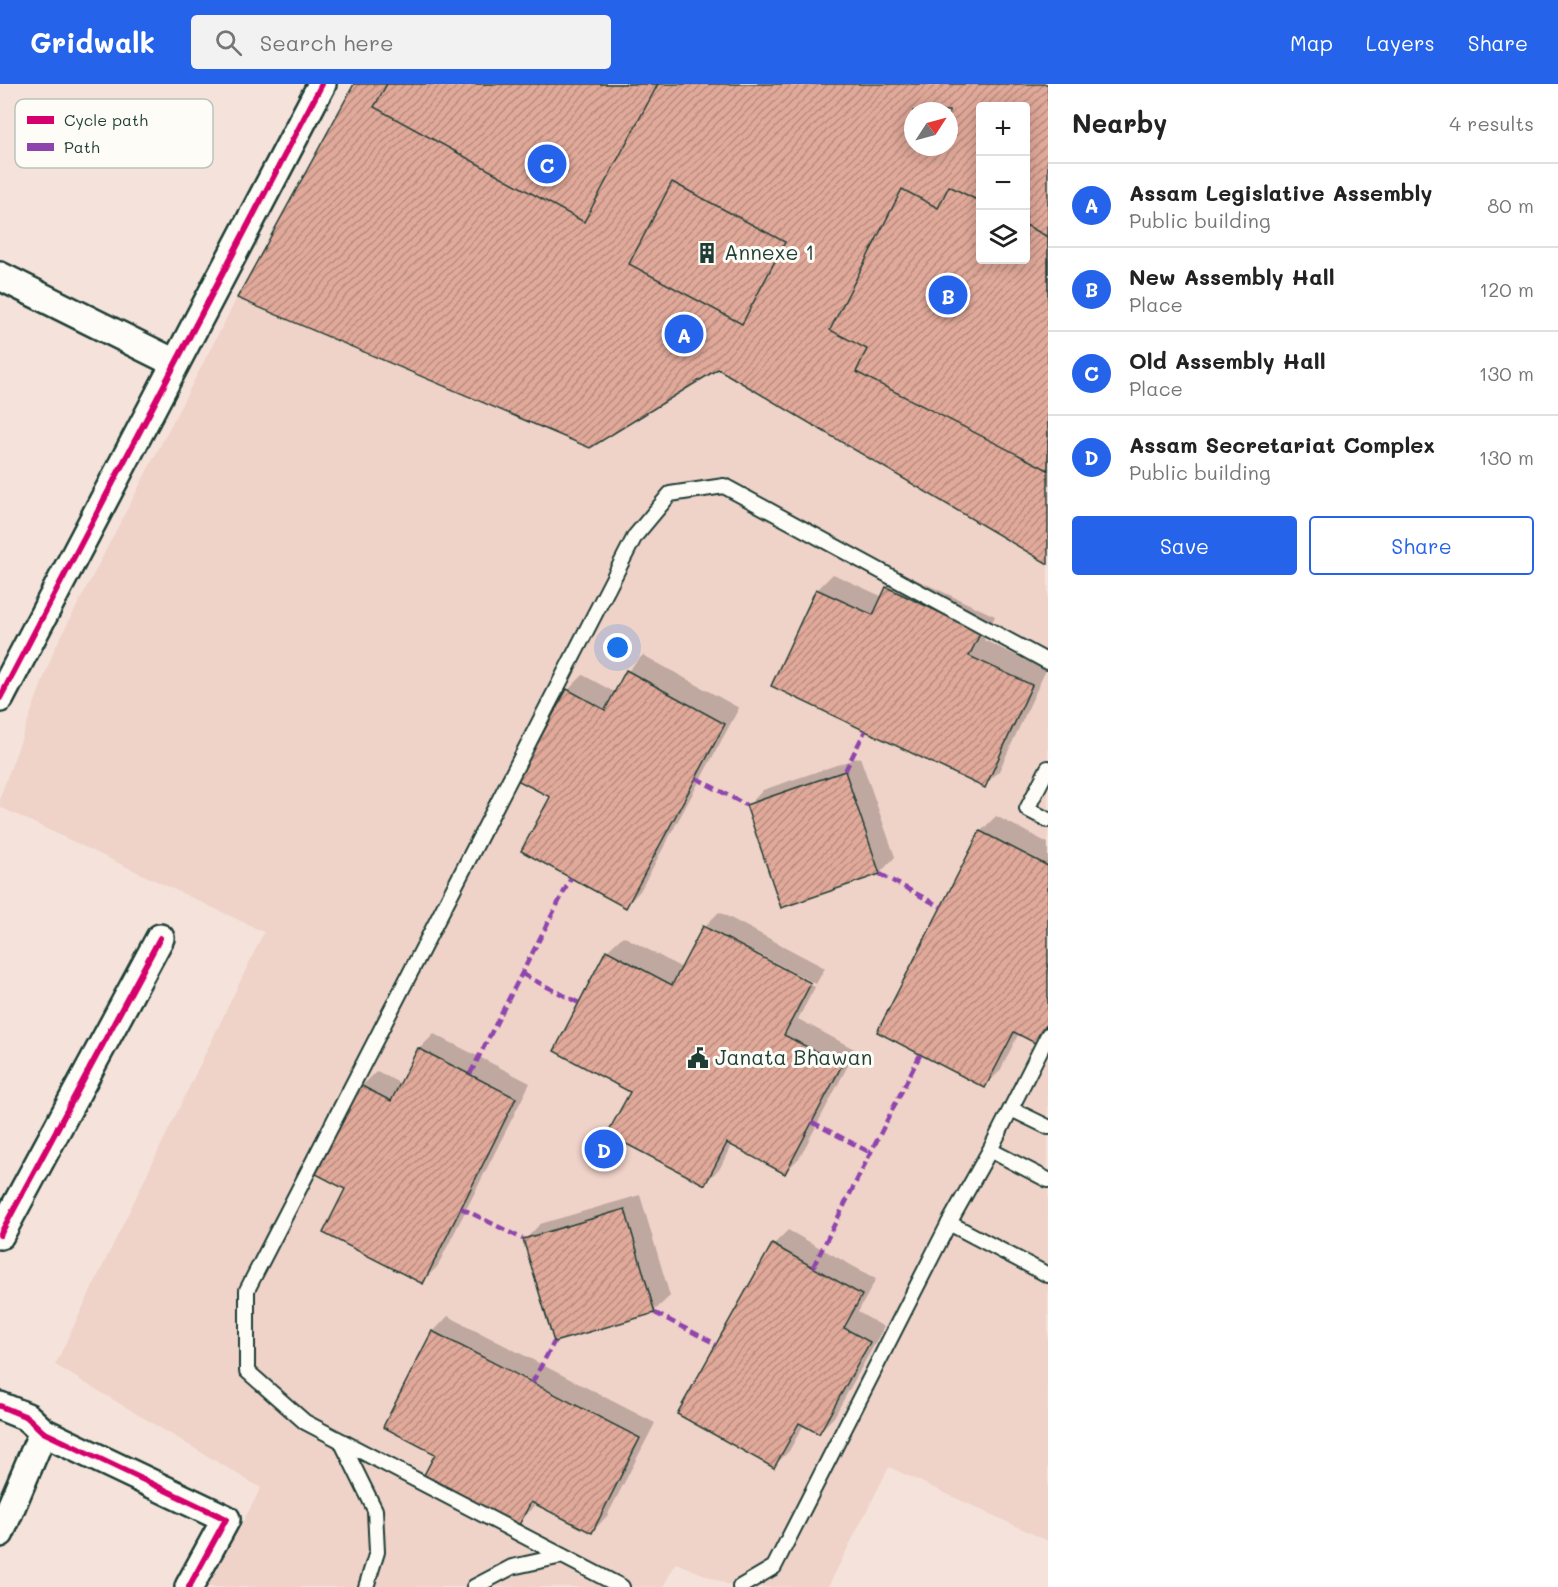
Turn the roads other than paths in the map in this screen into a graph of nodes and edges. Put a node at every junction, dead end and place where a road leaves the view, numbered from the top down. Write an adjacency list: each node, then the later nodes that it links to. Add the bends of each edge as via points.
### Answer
1 (322, 84): 3 (street)
2 (0, 276): 3 (street)
3 (175, 363): 5 (street)
4 (1048, 662): 19 (lane, via 724,486 670,494 635,536 247,1290 247,1371 305,1422)
5 (0, 698)
6 (1048, 768): 7 (lane, via 1026,809)
7 (1048, 820)
8 (160, 938): 15 (street)
9 (1048, 1035): 10 (lane)
10 (1011, 1108): 11 (lane); 12 (lane)
11 (1048, 1127)
12 (990, 1150): 13 (lane); 14 (lane)
13 (1048, 1180)
14 (949, 1223): 16 (lane); 26 (lane, via 774,1567)
15 (0, 1235)
16 (1048, 1275)
17 (0, 1406): 18 (street, via 27,1417)
18 (43, 1432): 20 (street); 22 (street, via 226,1519)
19 (341, 1441): 21 (lane); 23 (lane, via 375,1510 377,1552)
20 (0, 1533)
21 (562, 1556): 24 (lane, via 512,1567); 25 (lane)
22 (189, 1587)
23 (366, 1587)
24 (474, 1587)
25 (622, 1587)
26 (740, 1587)

